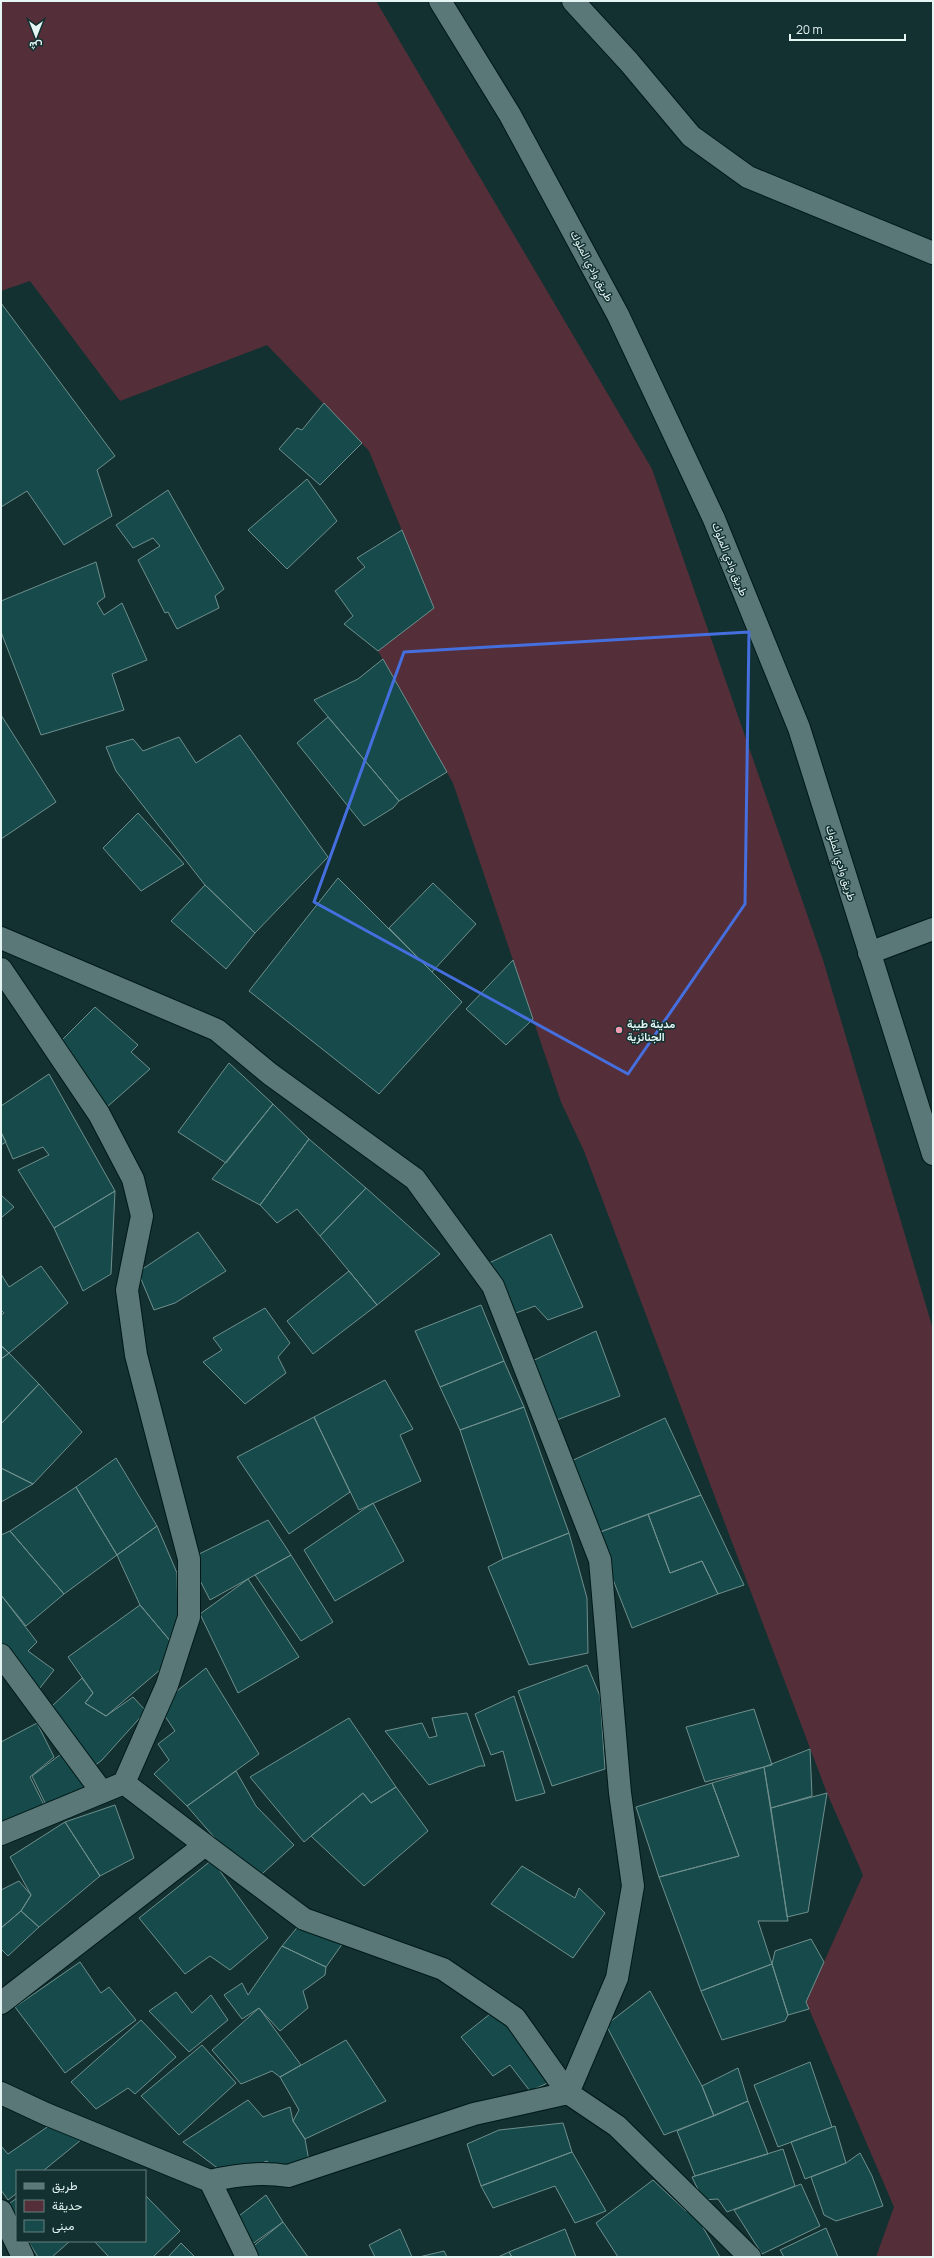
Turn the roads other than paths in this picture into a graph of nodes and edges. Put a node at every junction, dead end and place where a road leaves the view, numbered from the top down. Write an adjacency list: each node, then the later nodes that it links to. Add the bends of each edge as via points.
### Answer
1 (440, 1): 6 (street, طريق وادي الملوك, via 510,115 618,315 714,519 799,728)
2 (573, 1): 3 (street, via 629,62 691,136 748,177)
3 (933, 253)
4 (933, 929): 6 (street)
5 (1, 938): 15 (street, via 217,1030 270,1074 415,1179 493,1286 600,1560 620,1793 633,1886 617,1978)
6 (869, 953): 8 (street, طريق وادي الملوك)
7 (1, 969): 10 (street, via 99,1114 133,1179 142,1216 127,1290 136,1355 189,1559 189,1617 167,1685)
8 (933, 1154)
9 (1, 1655): 11 (street)
10 (124, 1783): 11 (street); 13 (street)
11 (102, 1792): 12 (street)
12 (1, 1834)
13 (205, 1845): 14 (street); 15 (street, via 304,1920 443,1969 515,2018)
14 (1, 2003)
15 (568, 2092): 17 (street, via 474,2114 288,2176 228,2176); 21 (street, via 617,2126)
16 (1, 2093): 17 (street)
17 (210, 2181): 20 (street)
18 (1, 2211): 19 (street)
19 (23, 2257)
20 (247, 2257)
21 (750, 2257)

